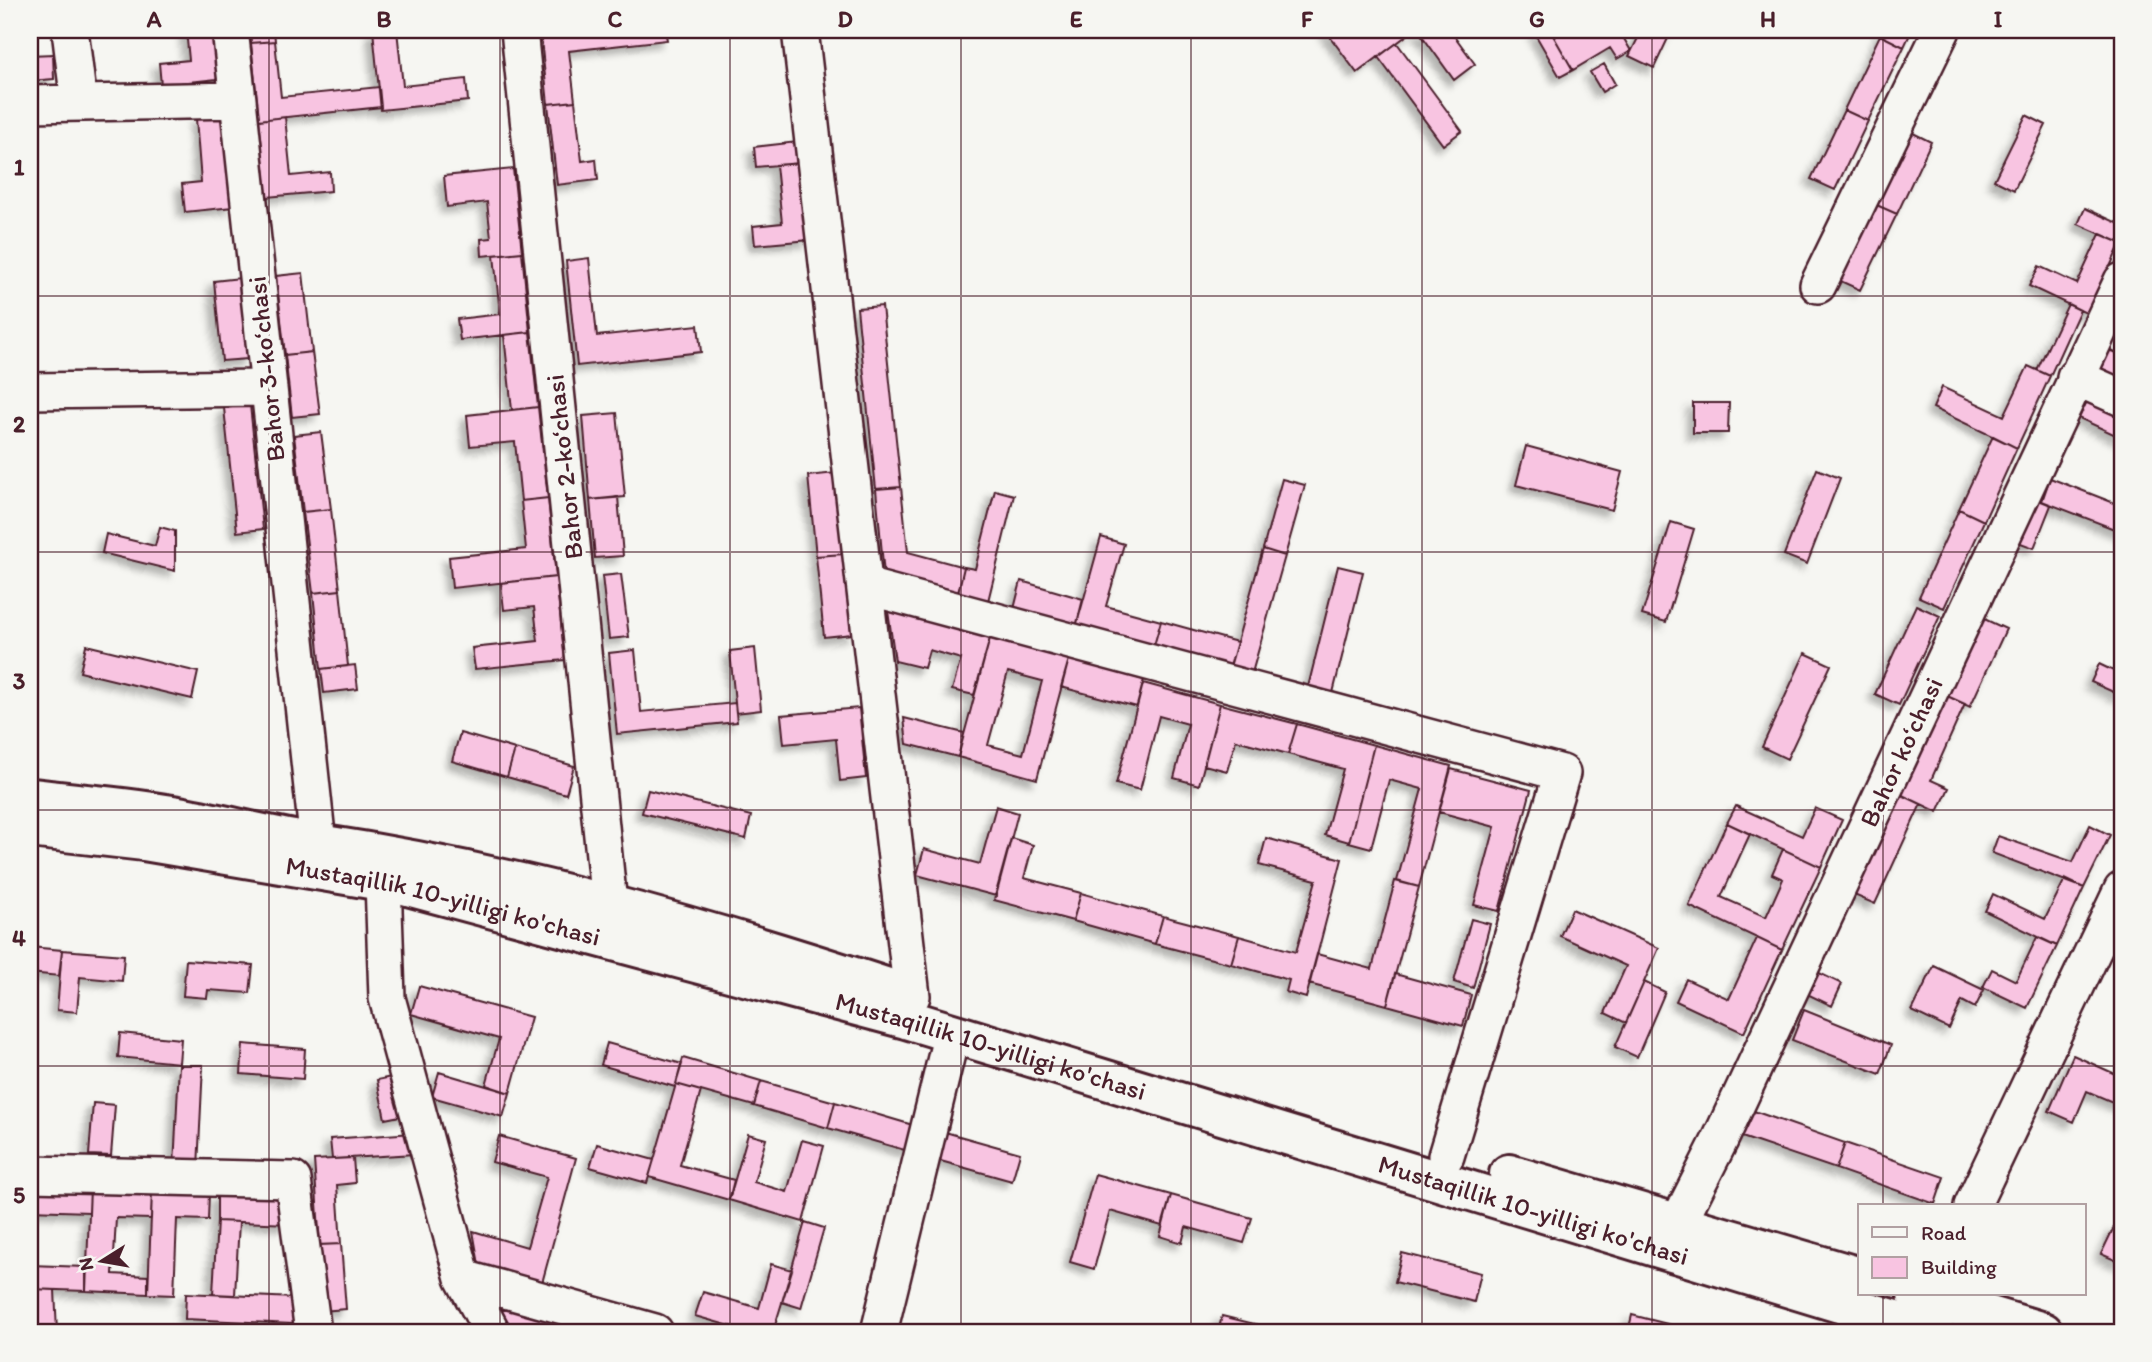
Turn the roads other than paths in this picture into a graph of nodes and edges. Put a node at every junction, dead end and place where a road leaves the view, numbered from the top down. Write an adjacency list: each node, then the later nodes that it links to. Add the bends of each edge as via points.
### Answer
1 (70, 30): 7 (street)
2 (230, 30): 6 (street, Bahor 3-koʻchasi)
3 (519, 30): 21 (street, Bahor 2-koʻchasi)
4 (800, 30): 15 (street)
5 (1942, 30): 10 (street)
6 (237, 100): 7 (street); 12 (street, Bahor 3-koʻchasi)
7 (79, 103): 8 (street)
8 (30, 104)
9 (2122, 281): 11 (street, Bahor koʻchasi)
10 (1818, 285)
11 (2075, 377): 14 (street); 27 (street, Bahor koʻchasi)
12 (268, 388): 13 (street); 18 (street, Bahor 3-koʻchasi)
13 (30, 391)
14 (2122, 398)
15 (865, 586): 22 (street); 24 (street, via 1562,773)
16 (30, 798): 18 (main road, Mustaqillik 10-yilligi ko'chasi, via 171,815)
17 (30, 828): 19 (main road, Mustaqillik 10-yilligi ko'chasi, via 144,841)
18 (317, 844): 21 (main road, Mustaqillik 10-yilligi ko'chasi, via 463,870)
19 (383, 881): 23 (main road, Mustaqillik 10-yilligi ko'chasi); 29 (street, via 387,999)
20 (2122, 890): 26 (street)
21 (609, 904): 22 (main road, Mustaqillik 10-yilligi ko'chasi)
22 (912, 996): 24 (main road, Mustaqillik 10-yilligi ko'chasi)
23 (952, 1032): 30 (main road, Mustaqillik 10-yilligi ko'chasi); 36 (street)
24 (1446, 1156): 27 (main road, Mustaqillik 10-yilligi ko'chasi)
25 (30, 1174): 33 (street, via 293,1180)
26 (1973, 1204)
27 (1678, 1223): 28 (main road, Mustaqillik 10-yilligi ko'chasi)
28 (1858, 1276)
29 (463, 1278): 34 (street); 35 (street)
30 (1858, 1294)
31 (1867, 1296): 32 (main road, Mustaqillik 10-yilligi ko'chasi)
32 (1922, 1312): 37 (main road, Mustaqillik 10-yilligi ko'chasi)
33 (313, 1332)
34 (492, 1332)
35 (655, 1332)
36 (879, 1332)
37 (2043, 1332)

